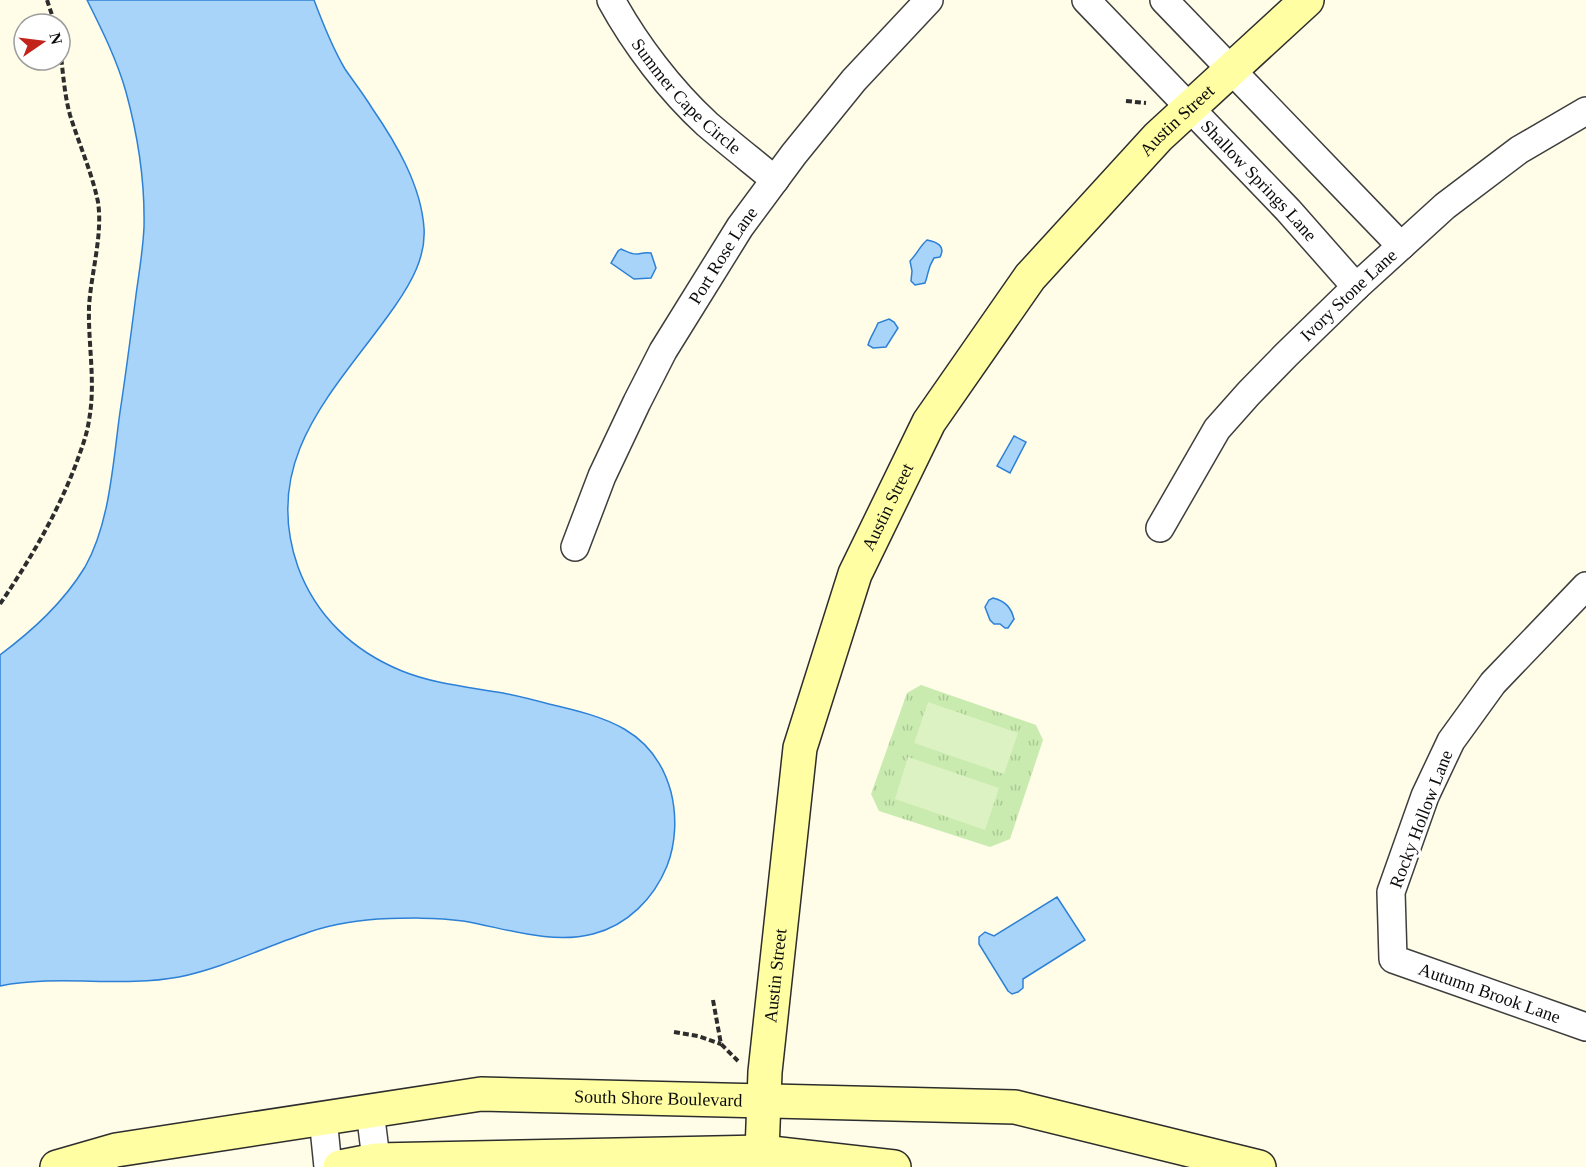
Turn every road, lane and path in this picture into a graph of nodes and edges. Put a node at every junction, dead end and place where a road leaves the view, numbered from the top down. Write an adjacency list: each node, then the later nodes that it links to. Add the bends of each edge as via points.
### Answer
1 (611, 0): 10 (street, Summer Cape Circle, via 645,53 678,93)
2 (929, 0): 10 (street, Port Rose Lane, via 854,80)
3 (1086, 0): 8 (street, Shallow Springs Lane)
4 (1164, 0): 6 (street)
5 (1307, 0): 6 (street, Austin Street)
6 (1231, 70): 8 (street, Austin Street); 11 (street)
7 (63, 72): 16 (path, via 66,100 99,215 90,305 89,421 58,506)
8 (1189, 108): 12 (street, Shallow Springs Lane); 22 (street, Austin Street, via 1030,277 929,422 855,574 800,747)
9 (1586, 111): 11 (street, Ivory Stone Lane, via 1519,150 1445,206)
10 (775, 180): 14 (street, Port Rose Lane, via 740,227 663,351 602,476)
11 (1401, 246): 12 (street, Ivory Stone Lane)
12 (1356, 287): 13 (street, Ivory Stone Lane, via 1217,429)
13 (1160, 528)
14 (575, 547)
15 (1586, 586): 17 (street, Rocky Hollow Lane, via 1493,683 1451,741 1425,796 1390,892)
16 (0, 604)
17 (1393, 959): 19 (street, Autumn Brook Lane)
18 (713, 1000): 21 (path)
19 (1586, 1027)
20 (674, 1032): 21 (path)
21 (721, 1044): 22 (path)
22 (764, 1086): 23 (street, South Shore Boulevard, via 481,1094); 25 (street, Austin Street); 31 (street, South Shore Boulevard, via 1015,1107)
23 (370, 1111): 24 (street, South Shore Boulevard); 26 (street)
24 (323, 1118): 27 (street, South Shore Boulevard, via 116,1150); 28 (street)
25 (762, 1152): 26 (street); 30 (street)
26 (377, 1163): 29 (street)
27 (57, 1167)
28 (328, 1167)
29 (340, 1167)
30 (894, 1167)
31 (1258, 1167)

